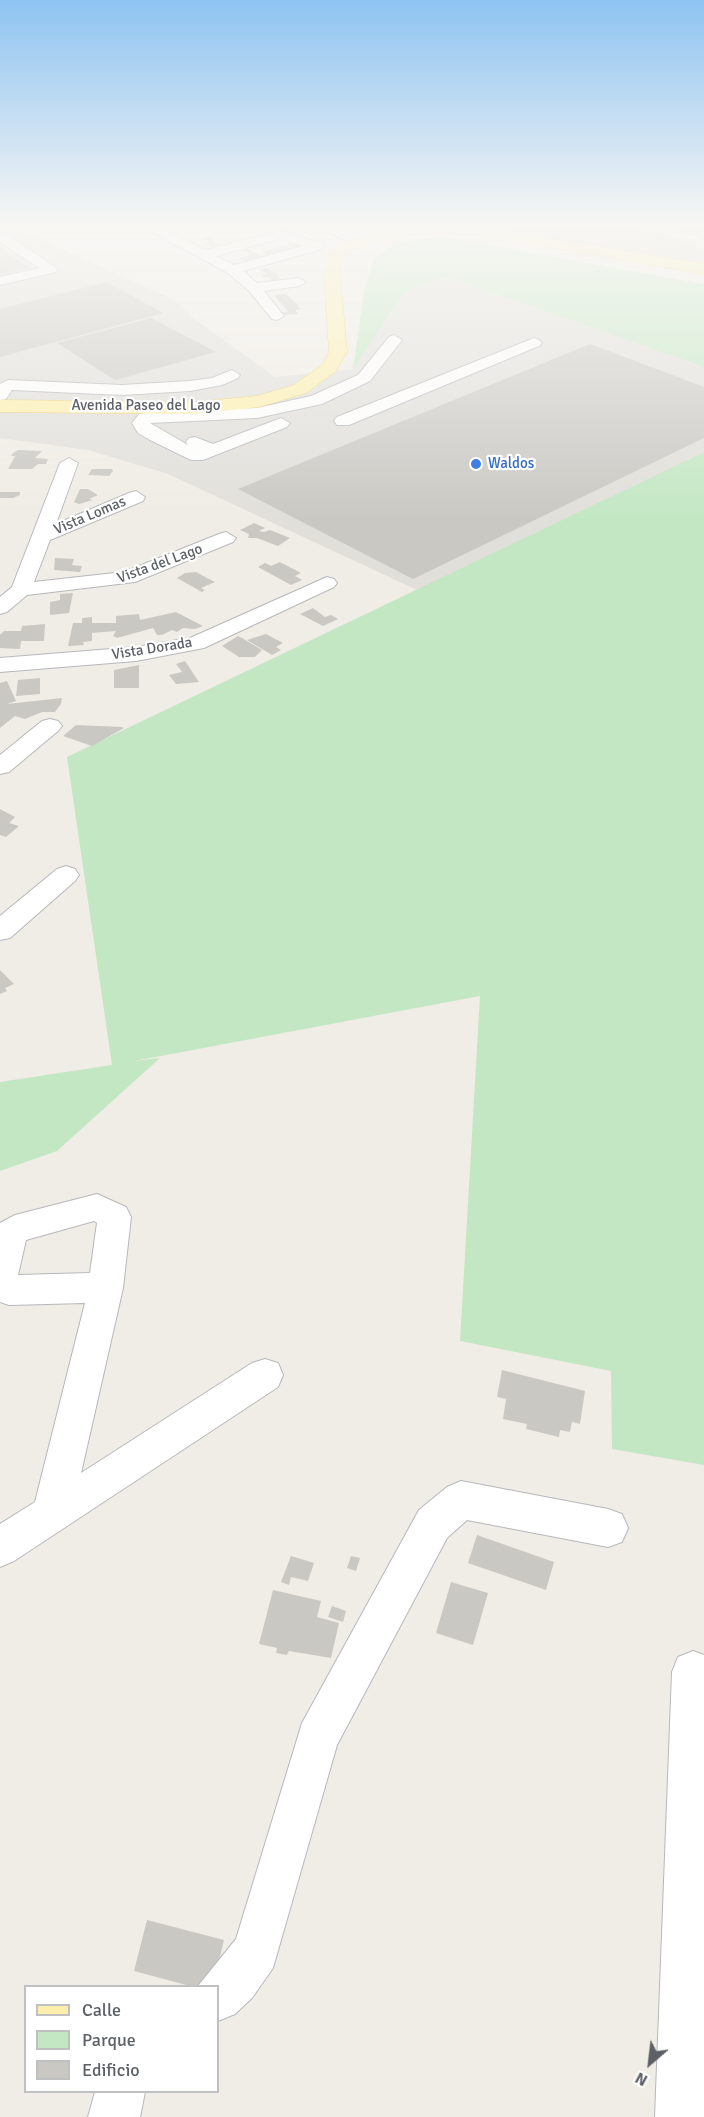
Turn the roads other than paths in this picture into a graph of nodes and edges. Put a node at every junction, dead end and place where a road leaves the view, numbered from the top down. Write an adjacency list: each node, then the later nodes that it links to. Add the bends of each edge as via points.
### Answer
1 (336, 323): 9 (main road, Avenida Paseo del Lago, via 338,352 329,368 288,394 237,405)
2 (394, 340): 5 (street)
3 (534, 343): 6 (street)
4 (232, 375): 7 (street, via 190,386 122,390 8,385)
5 (364, 378): 6 (street); 10 (street, via 316,400 275,410 224,417)
6 (417, 390): 11 (street)
7 (0, 395)
8 (0, 406): 9 (main road, Avenida Paseo del Lago)
9 (120, 407): 10 (street)
10 (145, 418): 12 (street, via 141,423 144,429 197,456)
11 (343, 421)
12 (281, 423)
13 (69, 463): 15 (street)
14 (136, 497): 15 (street, Vista Lomas)
15 (43, 536): 18 (street)
16 (226, 538): 18 (street, Vista del Lago, via 128,578)
17 (327, 583): 20 (street, Vista Dorada, via 196,643 136,654)
18 (21, 590): 19 (street)
19 (0, 608)
20 (0, 665)
21 (50, 726): 22 (street)
22 (0, 767)
23 (66, 875): 24 (street)
24 (0, 931)
25 (106, 1288): 27 (street)
26 (265, 1375): 27 (street)
27 (52, 1513): 29 (street)
28 (608, 1528): 31 (street, via 461,1500 433,1524 317,1738 256,1951 235,1982)
29 (0, 1547)
30 (693, 1672): 34 (street)
31 (219, 1996)
32 (120, 2093): 33 (street)
33 (114, 2117)
34 (681, 2117)

